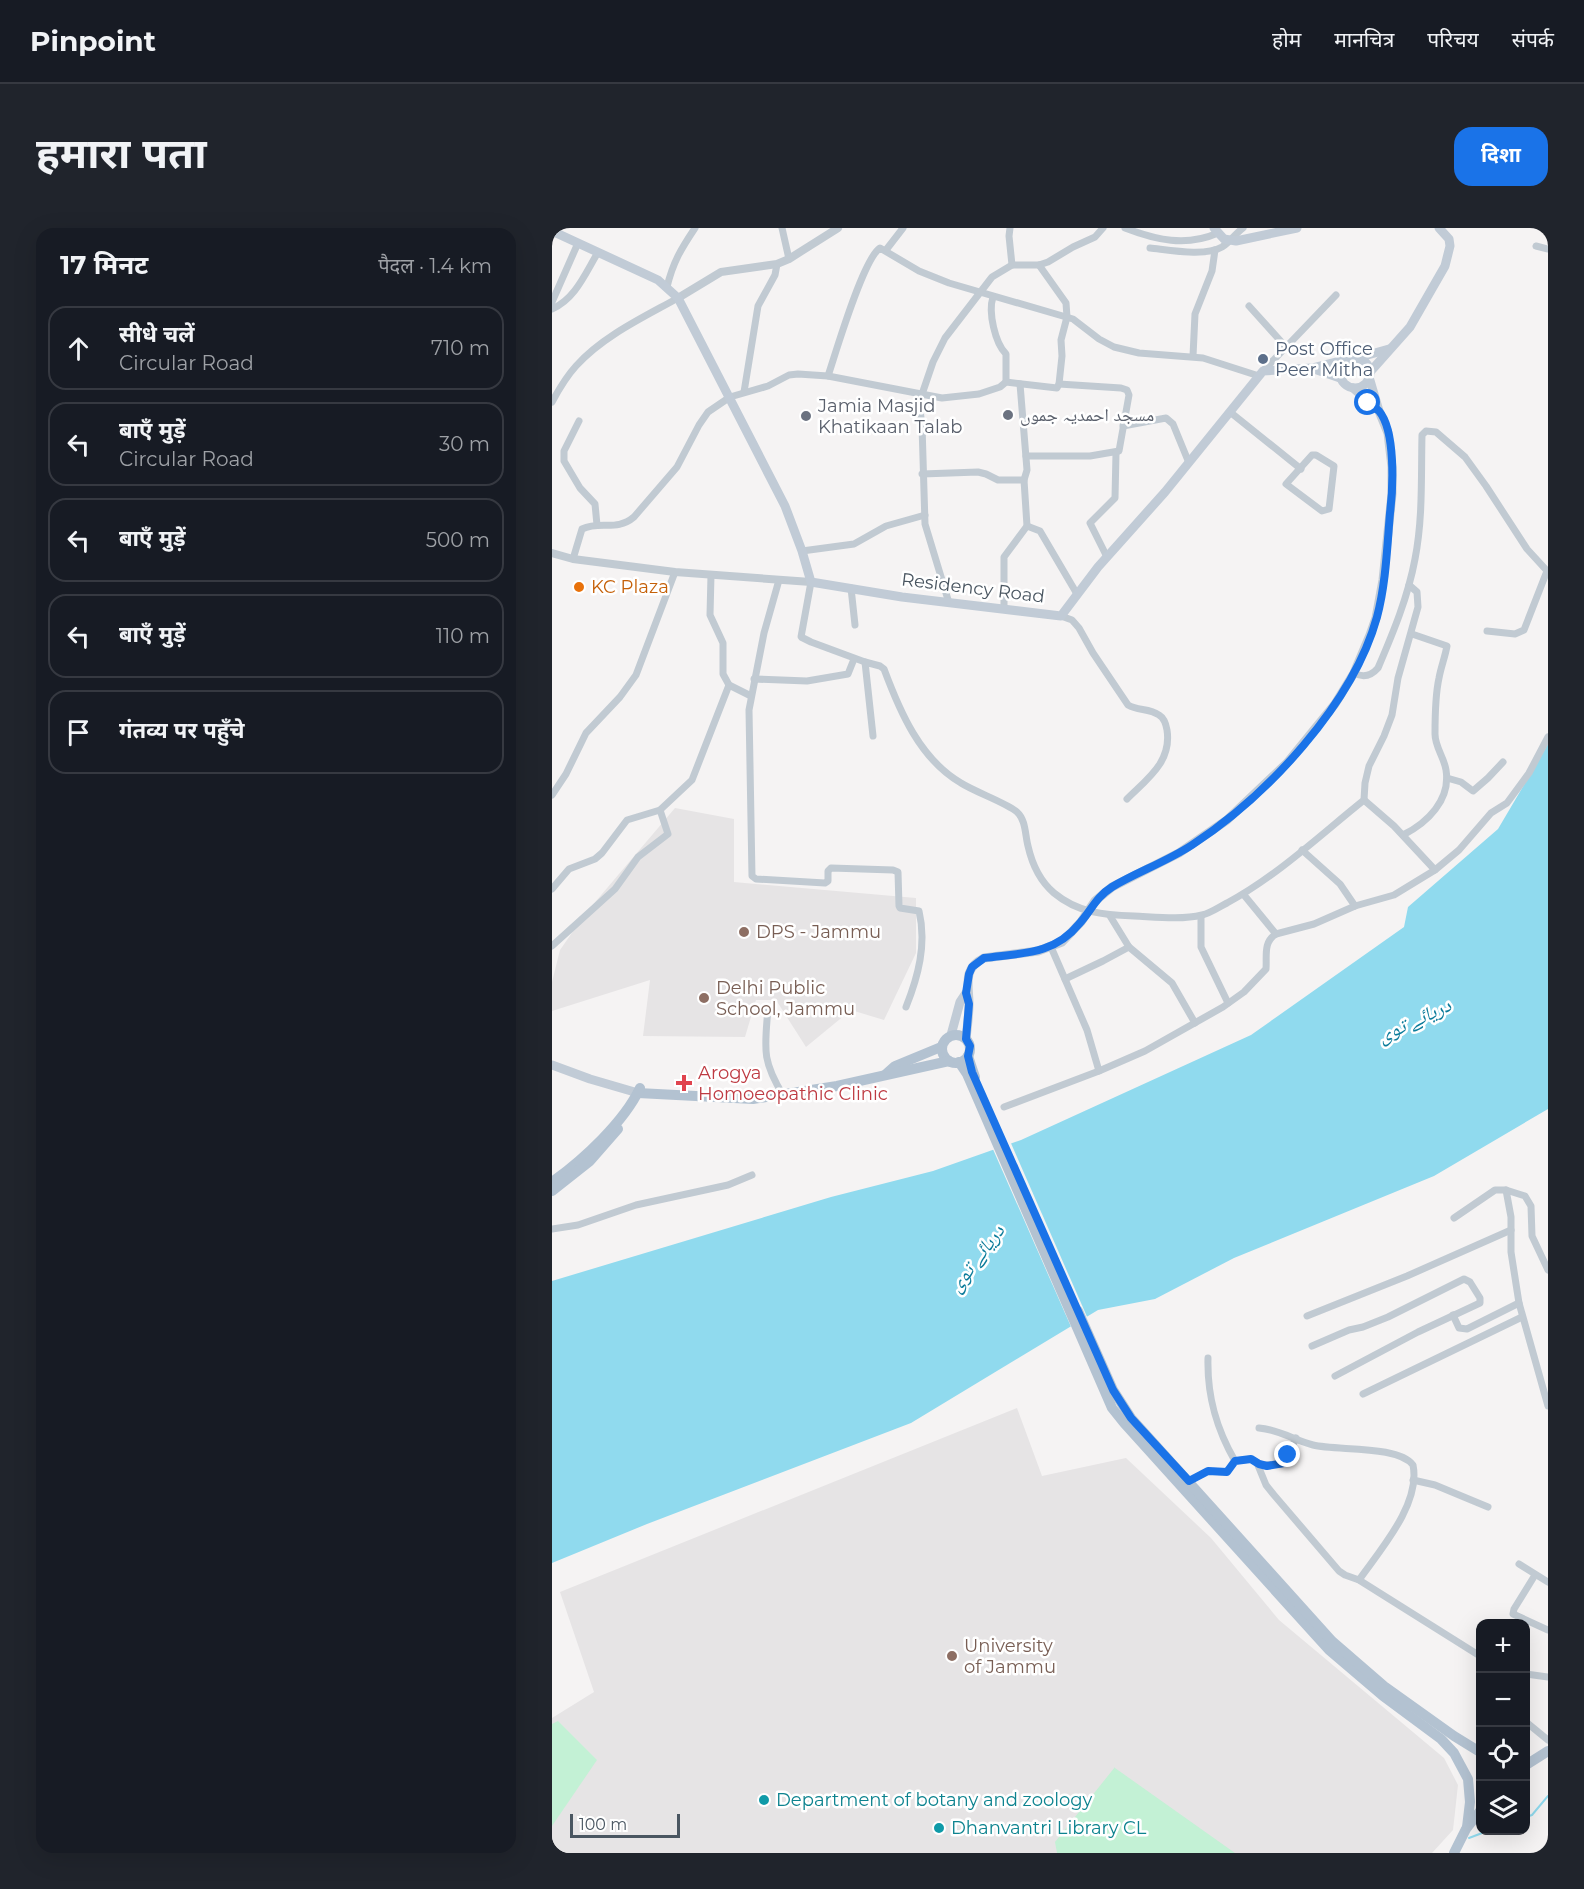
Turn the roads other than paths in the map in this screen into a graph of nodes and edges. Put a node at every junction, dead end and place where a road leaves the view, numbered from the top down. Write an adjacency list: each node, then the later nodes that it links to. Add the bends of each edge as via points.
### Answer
1 (695, 228): 25 (street, via 678,252)
2 (782, 228): 21 (street)
3 (838, 228): 21 (street)
4 (903, 228): 18 (street)
5 (1010, 228): 23 (street)
6 (1103, 228): 24 (street, via 1095,237)
7 (1125, 228): 12 (street, via 1163,240 1201,240)
8 (1243, 228): 13 (street)
9 (1297, 228): 13 (main road)
10 (1439, 228): 35 (main road, via 1449,239 1449,256 1410,327)
11 (552, 231): 14 (main road)
12 (1216, 231): 13 (main road)
13 (1230, 240): 19 (street)
14 (578, 243): 20 (main road); 30 (street)
15 (1536, 246): 17 (street)
16 (1150, 249): 19 (street)
17 (1548, 249)
18 (886, 250): 26 (street, via 932,277); 41 (street, via 877,249 863,277)
19 (1215, 250): 36 (street, via 1212,271 1194,314)
20 (597, 254): 25 (main road); 32 (street, via 575,292)
21 (789, 259): 22 (street)
22 (777, 264): 29 (street, via 721,272); 47 (street, via 758,306)
23 (1012, 265): 24 (street); 26 (street, via 992,277)
24 (1039, 265): 33 (street, via 1066,303)
25 (667, 287): 29 (main road)
26 (980, 293): 28 (street); 48 (street, via 945,338)
27 (1336, 295): 34 (street)
28 (993, 297): 33 (street); 43 (street, via 991,318 1006,354)
29 (678, 298): 49 (main road); 50 (street, via 624,328 584,358)
30 (552, 302)
31 (1250, 306): 34 (street)
32 (552, 309)
33 (1067, 317): 36 (street, via 1114,347 1139,353); 45 (street, via 1061,340)
34 (1286, 347): 39 (street)
35 (1391, 348): 37 (main road); 40 (main road)
36 (1193, 356): 39 (street)
37 (1353, 358): 38 (main road); 40 (main road, via 1366,362); 42 (main road, via 1340,367)
38 (1312, 368): 39 (main road); 42 (main road)
39 (1261, 373): 52 (main road, Residency Road)
40 (1370, 374): 46 (main road, via 1363,386); 51 (main road)
41 (828, 376): 47 (street, via 789,375); 48 (street)
42 (1340, 378): 46 (main road)
43 (1006, 382): 44 (street); 48 (street, via 966,396 942,398)
44 (1020, 384): 45 (street, via 1055,388); 56 (street)
45 (1059, 384): 54 (street, via 1127,390 1128,410)
46 (1353, 388): 51 (main road)
47 (744, 392): 49 (street)
48 (920, 394): 59 (street)
49 (730, 397): 62 (street, via 704,417 677,466 634,517 619,526); 64 (main road, via 785,506)
50 (552, 402)
51 (1379, 411): 84 (main road, via 1390,452 1389,530 1378,609)
52 (1230, 412): 57 (main road, Residency Road); 58 (street)
53 (579, 421): 62 (street, via 564,452 564,461 595,504)
54 (1123, 426): 55 (street); 57 (street, via 1166,418 1173,424)
55 (1116, 453): 56 (street); 66 (street, via 1115,498 1090,523)
56 (1026, 456): 60 (street)
57 (1189, 463): 66 (main road, Residency Road)
58 (1301, 469): 58 (street, via 1286,484 1326,511 1333,463 1312,455)
59 (922, 474): 60 (street, via 978,472 998,480); 61 (street)
60 (1024, 480): 63 (street)
61 (925, 515): 64 (street, via 886,526 854,544); 76 (street, via 926,531)
62 (597, 525): 67 (street, via 582,530)
63 (1027, 526): 75 (street, via 1040,531); 77 (street, via 1004,557)
64 (802, 551): 72 (main road)
65 (552, 553): 67 (street, Residency Road)
66 (1107, 557): 75 (main road, Residency Road)
67 (573, 559): 68 (street, Residency Road)
68 (675, 572): 70 (street, Residency Road); 92 (street, via 636,675 586,733)
69 (1548, 572): 73 (street, via 1527,549 1465,457 1436,432 1428,430 1422,435 1422,495 1416,559); 80 (street, via 1524,630 1512,634)
70 (711, 575): 71 (street, Residency Road); 86 (street, via 710,615 721,637 723,674)
71 (779, 580): 72 (street, Residency Road); 85 (street)
72 (811, 582): 74 (main road, Residency Road); 82 (street, via 801,637)
73 (1409, 585): 81 (street, via 1418,596); 84 (street, via 1378,668 1365,676)
74 (851, 588): 76 (main road, Residency Road); 79 (street)
75 (1077, 594): 78 (main road, Residency Road)
76 (948, 603): 77 (main road, Residency Road)
77 (1004, 609): 78 (main road, Residency Road)
78 (1061, 616): 93 (street, via 1079,628 1128,705 1157,714 1166,724 1168,744 1164,759)
79 (855, 625)
80 (1487, 632)
81 (1412, 634): 91 (street, via 1447,646 1436,696 1435,735); 94 (street, via 1398,678 1390,723 1366,774)
82 (854, 659): 83 (street); 85 (street, via 844,676 831,675 817,681)
83 (865, 662): 88 (street); 102 (street, via 884,669 919,744 944,771 1016,811 1023,821 1032,861 1043,881 1064,900)
84 (1354, 673): 102 (main road, via 1311,735 1246,804 1179,853 1112,887)
85 (754, 679): 87 (street)
86 (729, 685): 87 (street); 95 (street, via 692,780)
87 (751, 696): 112 (street, via 752,876 827,883 831,868 898,872 899,906 919,910 922,936 918,975)
88 (873, 736)
89 (1548, 736): 98 (street, via 1529,773 1507,803 1491,813 1459,850)
90 (1503, 762): 91 (street, via 1474,791)
91 (1447, 778): 96 (street, via 1444,793 1429,819)
92 (552, 795)
93 (1127, 799)
94 (1364, 800): 96 (street); 97 (street)
95 (660, 810): 99 (street, via 627,820 602,853 569,869); 106 (street, via 668,834 638,857 615,889)
96 (1403, 835): 98 (street)
97 (1302, 850): 100 (street); 101 (street, via 1340,884)
98 (1435, 870): 101 (street, via 1394,895)
99 (552, 889)
100 (1244, 895): 104 (street); 105 (street)
101 (1355, 906): 105 (street, via 1314,924)
102 (1088, 912): 103 (street); 107 (main road, via 1072,933)
103 (1110, 916): 104 (street); 108 (street)
104 (1201, 916): 111 (street, via 1202,947)
105 (1276, 933): 111 (street, via 1267,944 1266,969)
106 (552, 946)
107 (1052, 947): 109 (street); 110 (main road, via 977,961 969,974)
108 (1129, 947): 109 (street); 114 (street, via 1168,979)
109 (1065, 979): 120 (street)
110 (966, 993): 115 (main road); 116 (main road)
111 (1228, 1004): 114 (street)
112 (906, 1007)
113 (768, 1008): 123 (street, via 765,1057)
114 (1195, 1023): 120 (street)
115 (951, 1035): 116 (main road); 117 (main road)
116 (966, 1039): 118 (main road, via 970,1049)
117 (941, 1047): 118 (main road, via 945,1058); 121 (main road, via 895,1066)
118 (959, 1060): 121 (main road); 140 (main road, via 970,1073)
119 (552, 1065): 122 (main road, via 624,1089)
120 (1099, 1071): 124 (street)
121 (886, 1074): 123 (main road)
122 (643, 1091): 123 (main road); 126 (main road, via 572,1167); 128 (main road, via 626,1120 590,1161)
123 (783, 1095)
124 (1004, 1107)
125 (752, 1175): 130 (street, via 728,1185 636,1205 578,1225)
126 (552, 1182)
127 (1506, 1190): 129 (street, via 1495,1190); 131 (street); 132 (street, via 1525,1196 1531,1204 1532,1236)
128 (552, 1191)
129 (1454, 1218)
130 (552, 1228)
131 (1511, 1230): 133 (street); 135 (street)
132 (1548, 1270)
133 (1519, 1303): 134 (street, via 1467,1329 1459,1328); 136 (street)
134 (1453, 1315): 137 (street, via 1481,1302 1467,1280); 139 (street)
135 (1307, 1316)
136 (1522, 1317): 141 (street); 142 (street)
137 (1312, 1346)
138 (1208, 1358): 145 (street, via 1212,1409 1225,1443)
139 (1335, 1376)
140 (1109, 1392): 148 (main road); 165 (main road, via 1112,1408 1124,1423 1329,1650 1454,1753 1468,1779)
141 (1363, 1394)
142 (1548, 1406)
143 (1259, 1428): 144 (street)
144 (1296, 1438): 146 (street, via 1284,1463); 147 (street, via 1316,1446 1398,1456 1412,1463)
145 (1242, 1460): 146 (street); 148 (street, via 1227,1472 1208,1471)
146 (1257, 1463): 152 (street, via 1266,1485 1340,1571)
147 (1413, 1480): 149 (street); 152 (street, via 1403,1515)
148 (1189, 1481): 160 (main road, via 1332,1641 1384,1686)
149 (1488, 1507)
150 (1519, 1564): 151 (street)
151 (1535, 1575): 153 (street); 154 (street, via 1513,1614)
152 (1359, 1580): 155 (street)
153 (1548, 1582)
154 (1548, 1630)
155 (1476, 1653)
156 (1530, 1675): 157 (street)
157 (1548, 1677)
158 (1530, 1725): 159 (street)
159 (1548, 1740)
160 (1476, 1750)
161 (1546, 1751): 162 (main road); 163 (main road)
162 (1530, 1756)
163 (1530, 1762)
164 (1476, 1816): 165 (main road)
165 (1467, 1827): 166 (main road)
166 (1454, 1853)

